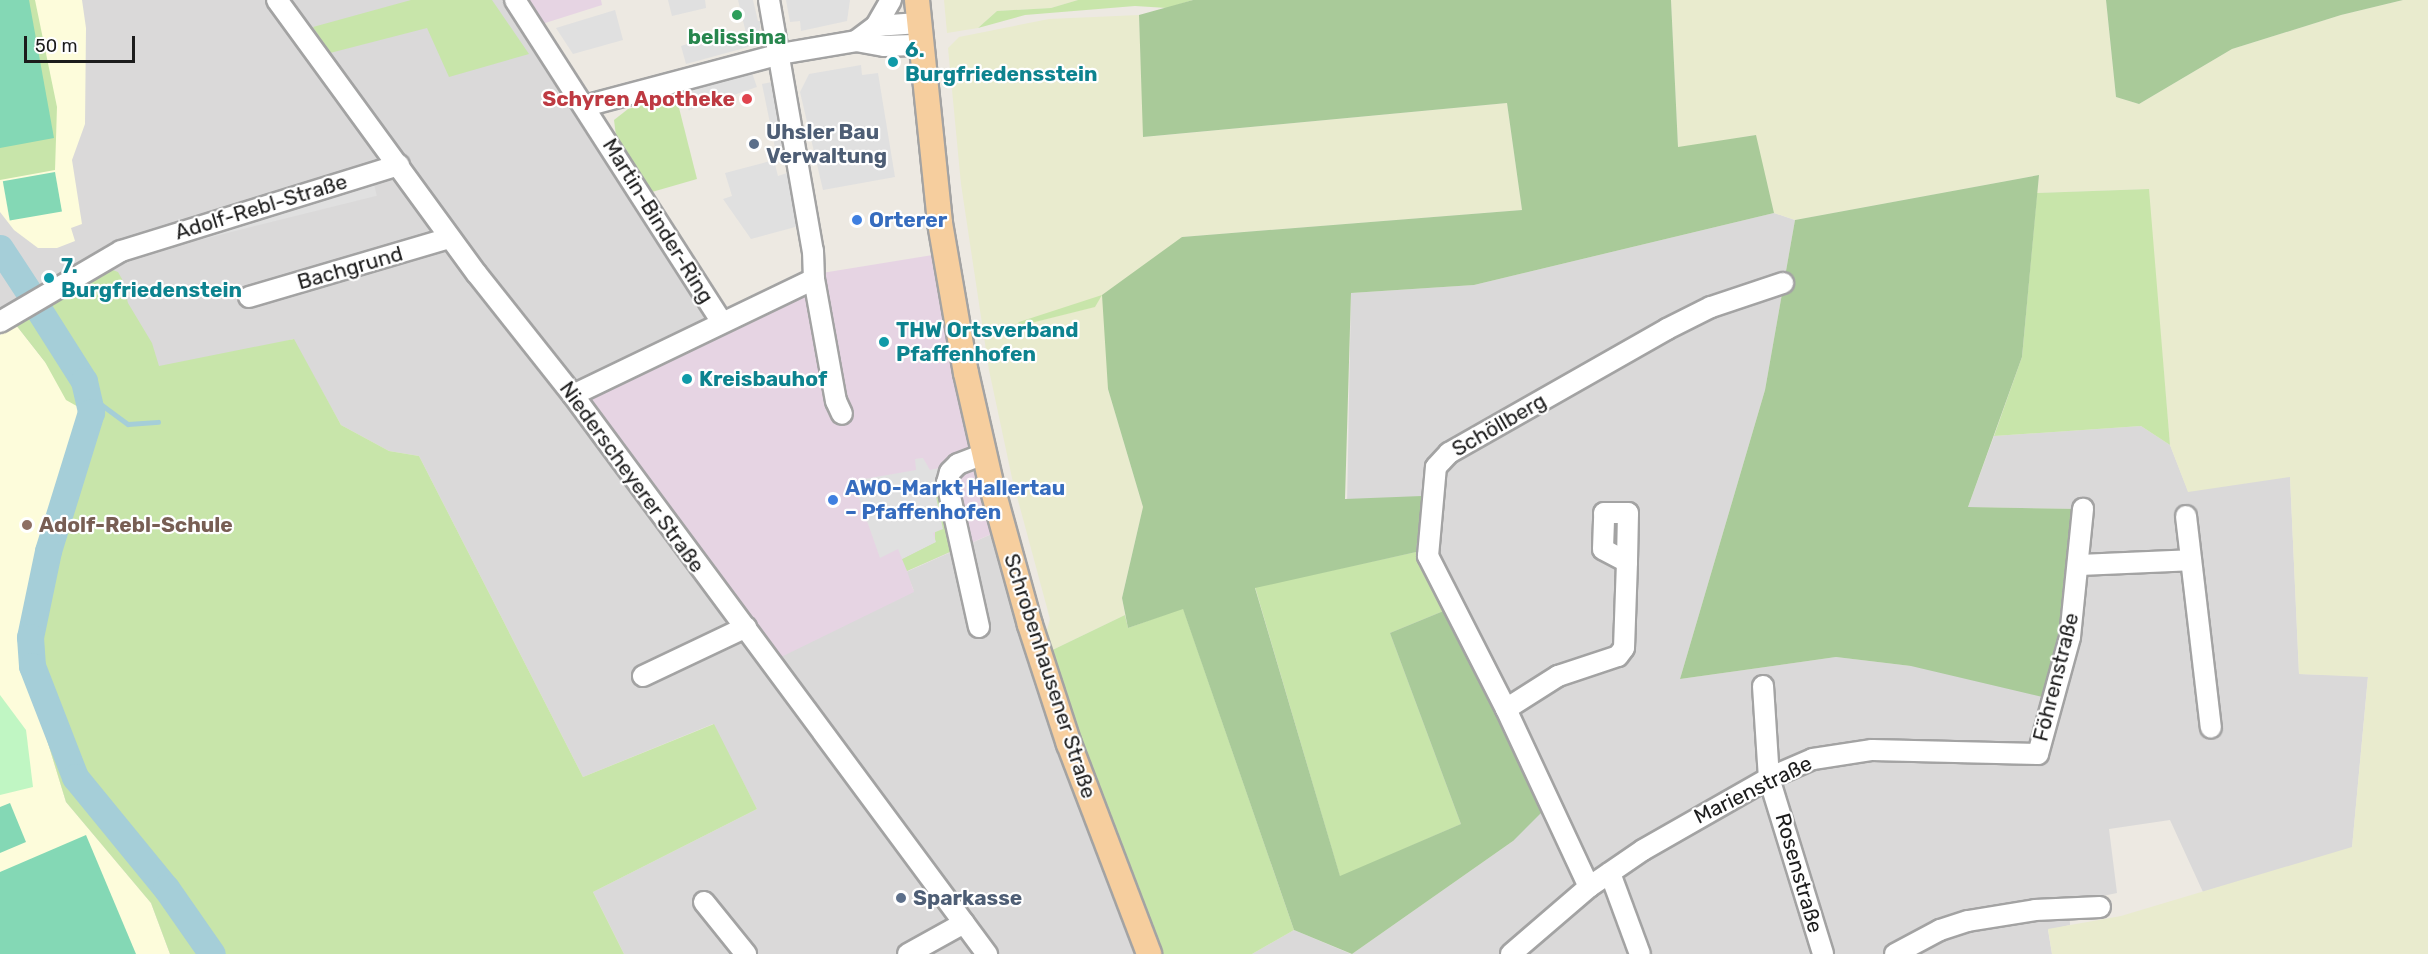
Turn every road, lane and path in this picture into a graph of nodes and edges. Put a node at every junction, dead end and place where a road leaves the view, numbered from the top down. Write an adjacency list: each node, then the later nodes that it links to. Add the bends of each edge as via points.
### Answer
1 (277, 0): 10 (street, Niederscheyerer Straße)
2 (515, 0): 9 (street, Martin-Binder-Ring)
3 (769, 0): 8 (street)
4 (891, 0): 6 (street)
5 (919, 23): 6 (street); 7 (street, via 884,46); 19 (main road, Schrobenhausener Straße, via 940,223)
6 (876, 26): 7 (street)
7 (855, 41): 8 (street)
8 (780, 54): 9 (street); 12 (street, via 813,251)
9 (585, 106): 16 (street, Martin-Binder-Ring)
10 (399, 165): 11 (street, Niederscheyerer Straße); 15 (street, Adolf-Rebl-Straße, via 132,247)
11 (450, 238): 14 (street, Bachgrund); 17 (street, Niederscheyerer Straße)
12 (814, 279): 16 (street, Martin-Binder-Ring); 18 (street, via 836,401)
13 (1783, 283): 29 (street, Schöllberg, via 1711,307 1674,325 1440,460 1434,475 1428,556)
14 (249, 297)
15 (7, 318)
16 (723, 322): 17 (street, Martin-Binder-Ring)
17 (573, 395): 25 (street, Niederscheyerer Straße)
18 (842, 414)
19 (984, 454): 26 (street, via 958,464 947,483); 41 (main road, Schrobenhausener Straße, via 1053,698)
20 (2083, 509): 24 (street, Föhrenstraße)
21 (2186, 516): 22 (street)
22 (2191, 560): 24 (street); 30 (street)
23 (1627, 562): 29 (street, via 1624,648 1618,656 1558,676)
24 (2078, 565): 31 (street, Föhrenstraße, via 2070,637)
25 (746, 627): 27 (street); 37 (street, Niederscheyerer Straße)
26 (979, 627)
27 (643, 676)
28 (1763, 686): 32 (street, Rosenstraße)
29 (1506, 709): 34 (street, Schöllberg)
30 (2211, 728)
31 (2038, 753): 32 (street, Marienstraße, via 1849,751 1813,759)
32 (1769, 778): 33 (street, Marienstraße, via 1677,829); 44 (street, Rosenstraße)
33 (1610, 873): 34 (street, Marienstraße); 43 (street)
34 (1589, 887): 42 (street, Marienstraße)
35 (704, 902): 38 (street)
36 (2100, 907): 45 (street, via 2035,910 1968,921 1940,930)
37 (964, 923): 39 (street); 40 (street, Niederscheyerer Straße)
38 (746, 954)
39 (908, 954)
40 (987, 954)
41 (1149, 954)
42 (1511, 954)
43 (1640, 954)
44 (1822, 954)
45 (1895, 954)

